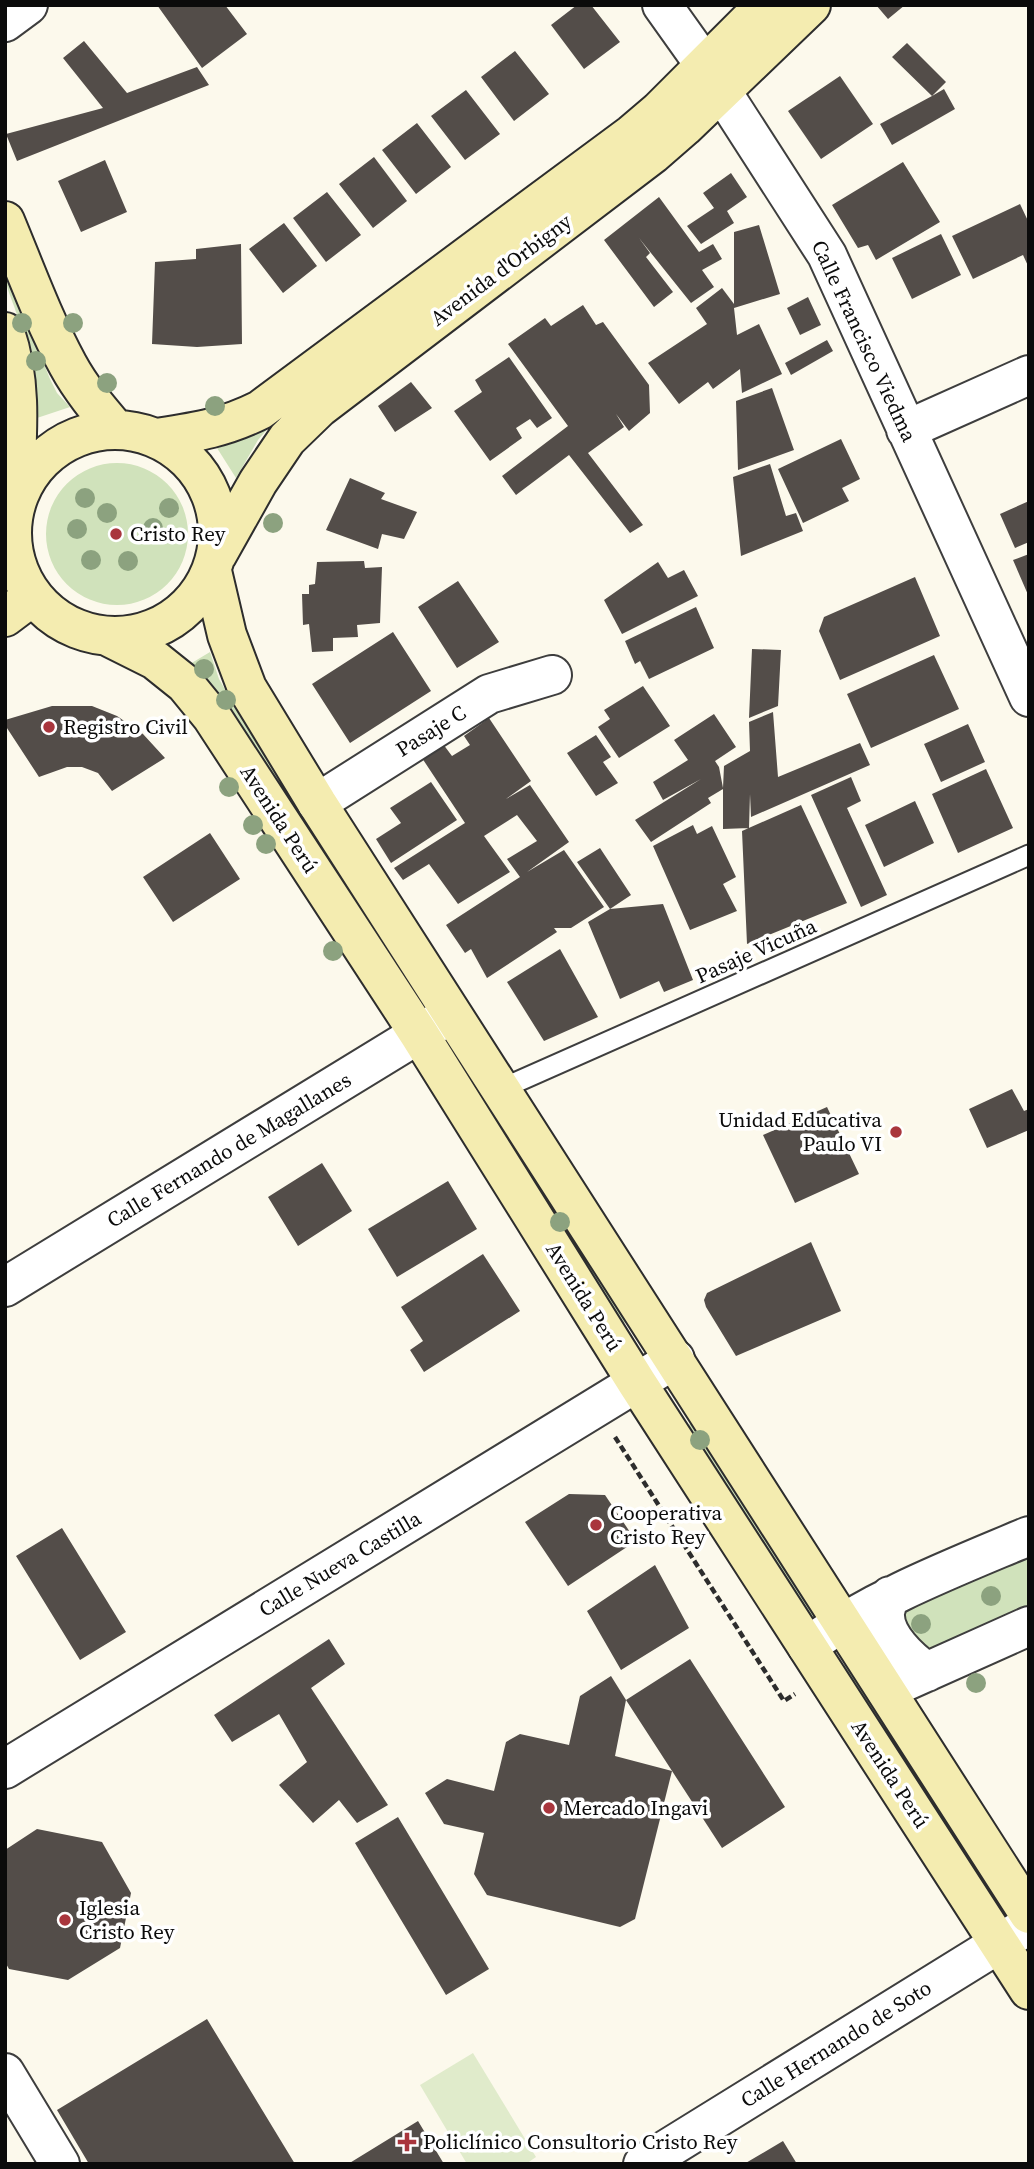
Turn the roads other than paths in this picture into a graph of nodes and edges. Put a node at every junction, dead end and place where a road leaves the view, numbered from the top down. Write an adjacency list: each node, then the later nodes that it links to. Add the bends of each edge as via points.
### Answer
1 (28, 5): 5 (street)
2 (662, 5): 6 (street, Calle Francisco Viedma)
3 (765, 5): 6 (main road, Avenida d'Orbigny)
4 (811, 5): 6 (main road, Avenida d'Orbigny)
5 (5, 22)
6 (713, 78): 11 (street, Calle Francisco Viedma, via 827,255); 12 (main road, Avenida d'Orbigny, via 659,111 260,410 215,429); 14 (main road, Avenida d'Orbigny, via 653,154 319,408 287,439)
7 (5, 221): 10 (main road, via 68,366)
8 (5, 332): 13 (main road, via 16,371 18,410)
9 (1029, 375): 11 (street)
10 (116, 430): 12 (main road); 13 (main road, via 81,436 50,454 26,481)
11 (906, 430): 18 (street, Calle Francisco Viedma)
12 (157, 438): 14 (main road, via 187,458 208,486 218,520)
13 (13, 514): 15 (main road, via 15,556 24,582)
14 (214, 563): 16 (main road, via 203,588 170,621 144,632); 19 (main road, Avenida Perú, via 230,644 247,688)
15 (19, 607): 16 (main road)
16 (107, 636): 22 (main road, Avenida Perú, via 155,660 185,684 212,717)
17 (552, 674): 19 (street, Pasaje C, via 489,694)
18 (1029, 697)
19 (317, 803): 21 (main road, Avenida Perú)
20 (1029, 855): 23 (lane, Pasaje Vicuña)
21 (453, 1013): 22 (street, Calle Fernando de Magallanes); 23 (main road, Avenida Perú)
22 (419, 1034): 24 (street, Calle Fernando de Magallanes); 26 (main road, Avenida Perú)
23 (501, 1089): 25 (main road, Avenida Perú)
24 (5, 1287)
25 (675, 1359): 26 (street, Calle Nueva Castilla); 29 (main road, Avenida Perú)
26 (637, 1382): 31 (main road, Avenida Perú); 34 (street, Calle Nueva Castilla)
27 (1029, 1536): 28 (street)
28 (890, 1596): 29 (street); 32 (street, via 884,1615 892,1637 906,1656)
29 (842, 1622): 31 (street); 33 (main road, Avenida Perú)
30 (1029, 1626): 32 (street)
31 (807, 1646): 36 (main road, Avenida Perú)
32 (927, 1672): 33 (street)
33 (886, 1690): 35 (main road, Avenida Perú)
34 (5, 1769)
35 (1029, 1914)
36 (1014, 1934): 37 (main road, Avenida Perú); 40 (street, Calle Hernando de Soto)
37 (1029, 1990)
38 (5, 2073): 39 (street)
39 (60, 2164)
40 (643, 2164)

